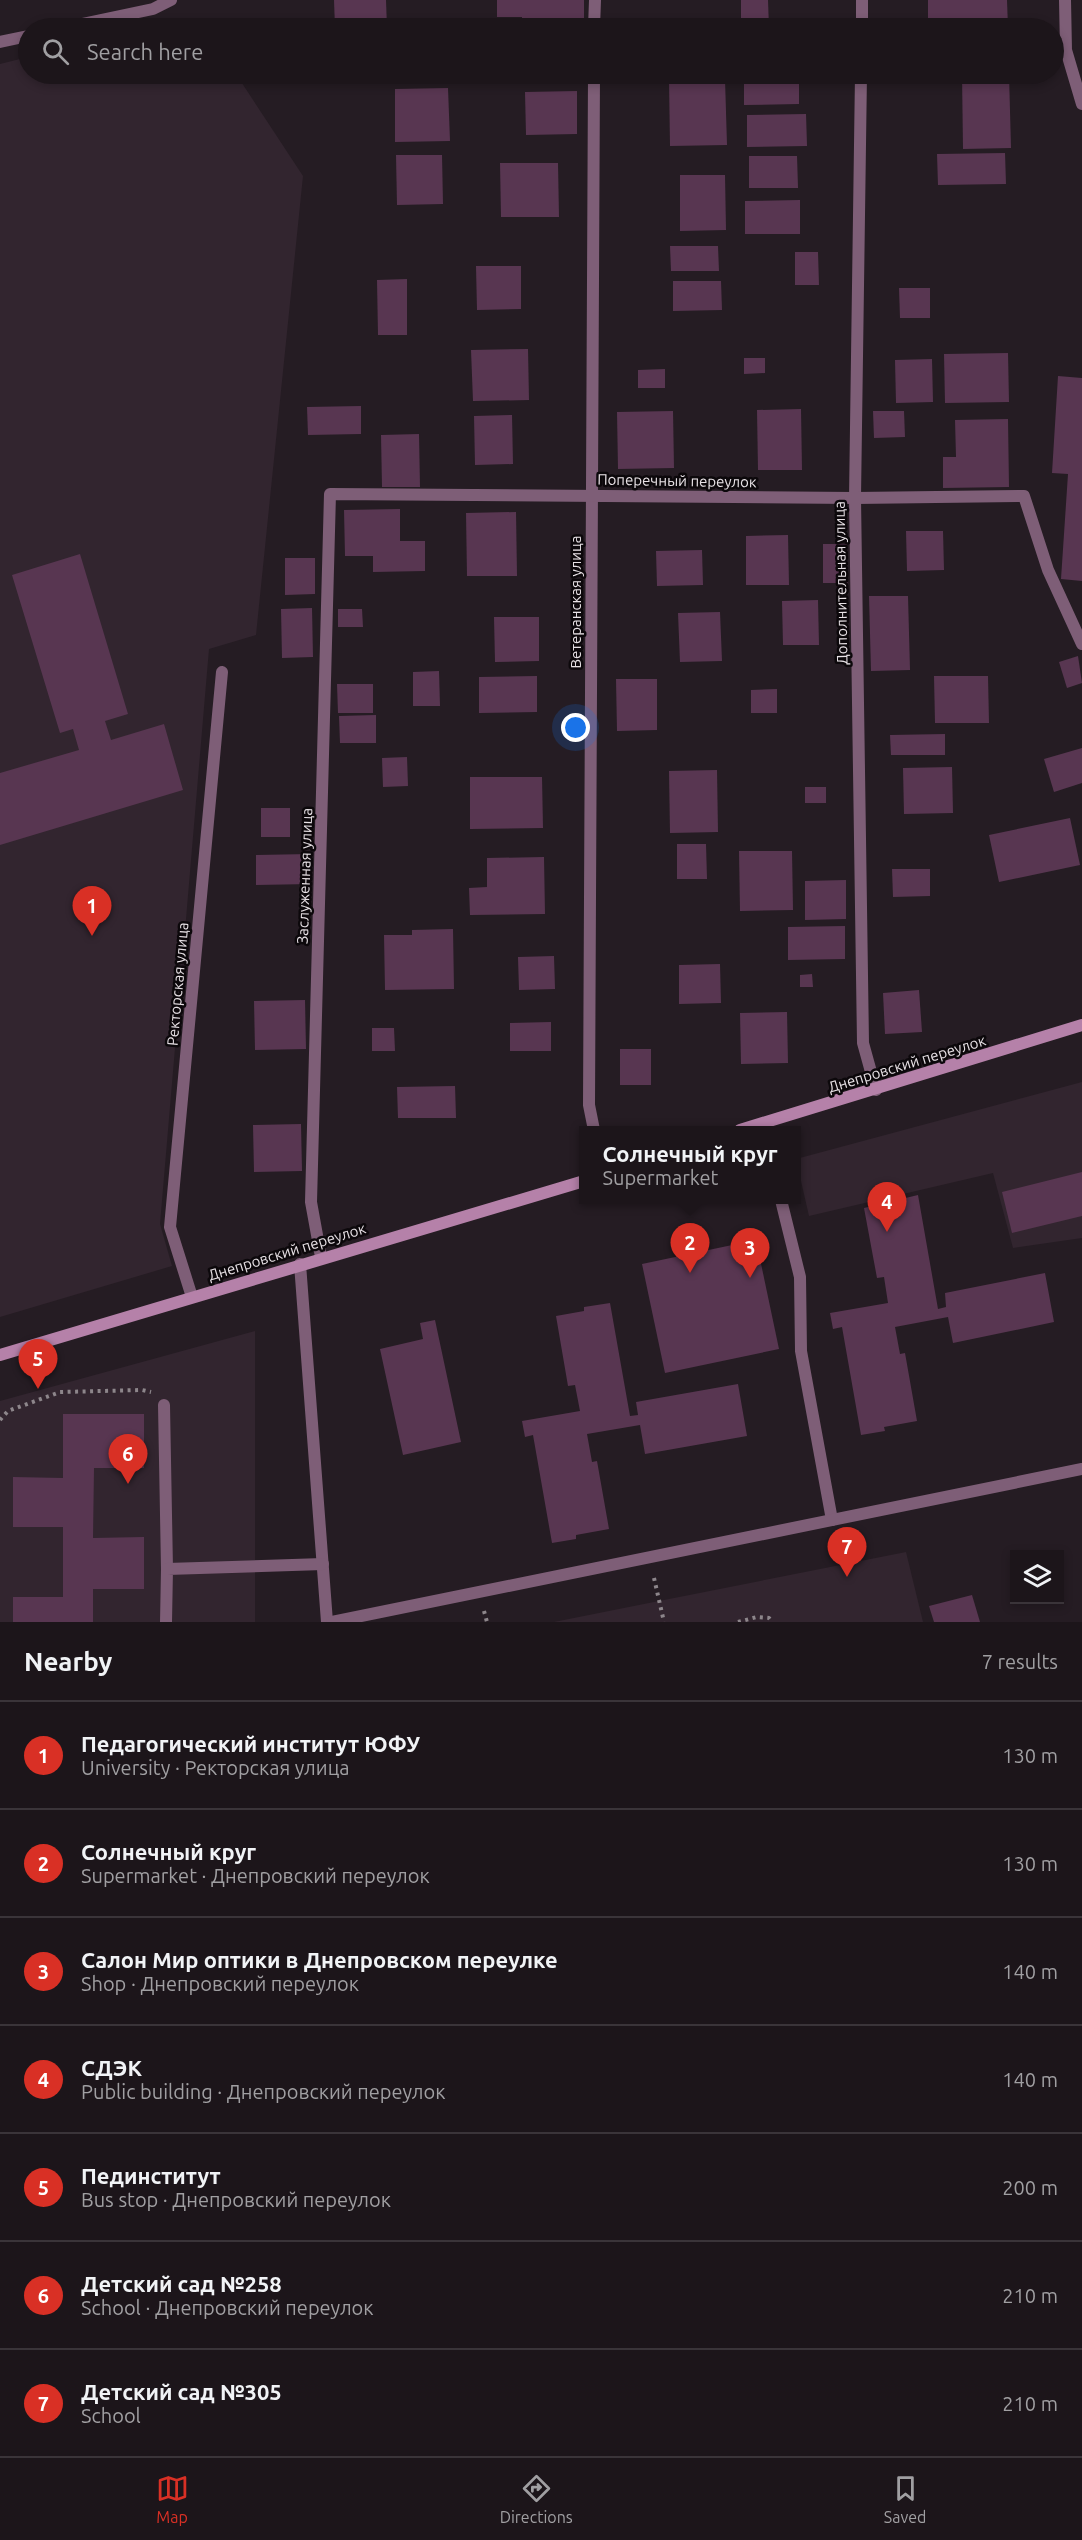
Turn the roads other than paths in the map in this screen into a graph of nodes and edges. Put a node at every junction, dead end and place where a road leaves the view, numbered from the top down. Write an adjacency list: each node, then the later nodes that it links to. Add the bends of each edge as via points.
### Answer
1 (171, 0): 5 (street, via 153,9)
2 (594, 0): 6 (street)
3 (862, 0): 7 (street)
4 (1065, 0): 12 (street, via 1066,50)
5 (110, 18)
6 (594, 18)
7 (862, 18)
8 (18, 38): 9 (street)
9 (0, 42)
10 (594, 84): 14 (street, Ветеранская улица)
11 (861, 84): 15 (street, Дополнительная улица)
12 (1082, 104)
13 (330, 494): 14 (street, Поперечный переулок); 24 (street, Заслуженная улица, via 311,1202)
14 (592, 495): 15 (street, Поперечный переулок); 20 (street, Ветеранская улица, via 589,1105)
15 (855, 498): 16 (street, Поперечный переулок, via 1024,496 1048,570); 19 (street, Дополнительная улица, via 863,1043)
16 (1082, 644)
17 (222, 672): 26 (street, Ректорская улица, via 170,1227)
18 (1082, 1025): 19 (street, Днепровский переулок)
19 (876, 1090): 21 (street, Днепровский переулок)
20 (593, 1126)
21 (767, 1126)
22 (579, 1182): 24 (street, Днепровский переулок)
23 (782, 1204): 30 (street, via 800,1277 801,1352)
24 (321, 1257): 25 (street, Днепровский переулок)
25 (300, 1264): 26 (street, Днепровский переулок); 31 (street)
26 (192, 1297): 27 (street, Днепровский переулок)
27 (0, 1355)
28 (164, 1406): 32 (street)
29 (1082, 1469): 30 (street)
30 (832, 1520): 35 (street)
31 (323, 1564): 32 (street); 34 (street)
32 (167, 1569): 33 (street)
33 (166, 1622)
34 (327, 1622)
35 (332, 1622)

